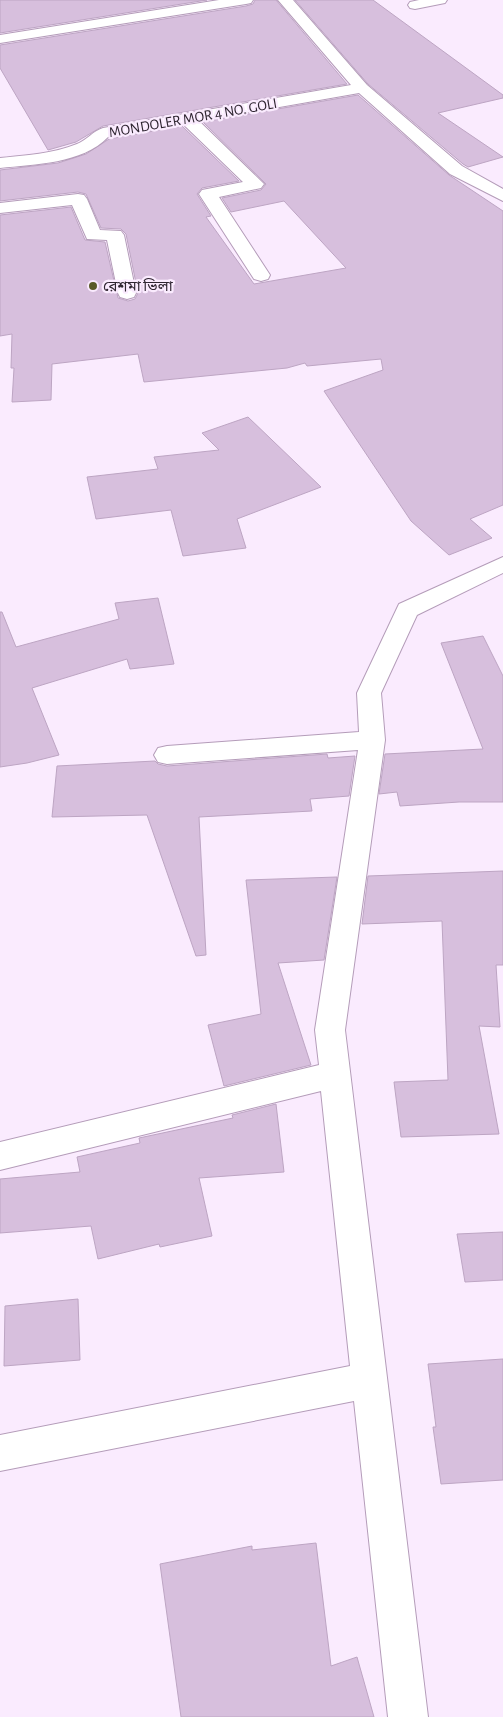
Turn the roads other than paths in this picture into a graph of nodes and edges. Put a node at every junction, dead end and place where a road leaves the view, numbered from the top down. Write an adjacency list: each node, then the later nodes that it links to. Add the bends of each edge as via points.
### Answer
1 (246, 0): 5 (street)
2 (285, 0): 6 (street)
3 (440, 0): 4 (street)
4 (414, 5)
5 (0, 39)
6 (362, 88): 7 (street, MONDOLER MOR 4 NO. GOLI); 9 (street, via 456,170)
7 (186, 118): 8 (street, MONDOLER MOR 4 NO. GOLI, via 103,133 98,141 70,152); 11 (street, via 255,184 208,194)
8 (0, 163)
9 (503, 196)
10 (0, 208): 12 (street, via 78,199 92,235 115,235)
11 (261, 275)
12 (127, 293)
13 (503, 564): 14 (street, via 407,610 369,693)
14 (372, 740): 15 (street); 16 (street, via 330,1030)
15 (167, 755)
16 (334, 1075): 17 (street); 18 (street)
17 (0, 1156)
18 (369, 1380): 19 (street); 20 (street)
19 (0, 1453)
20 (408, 1717)

